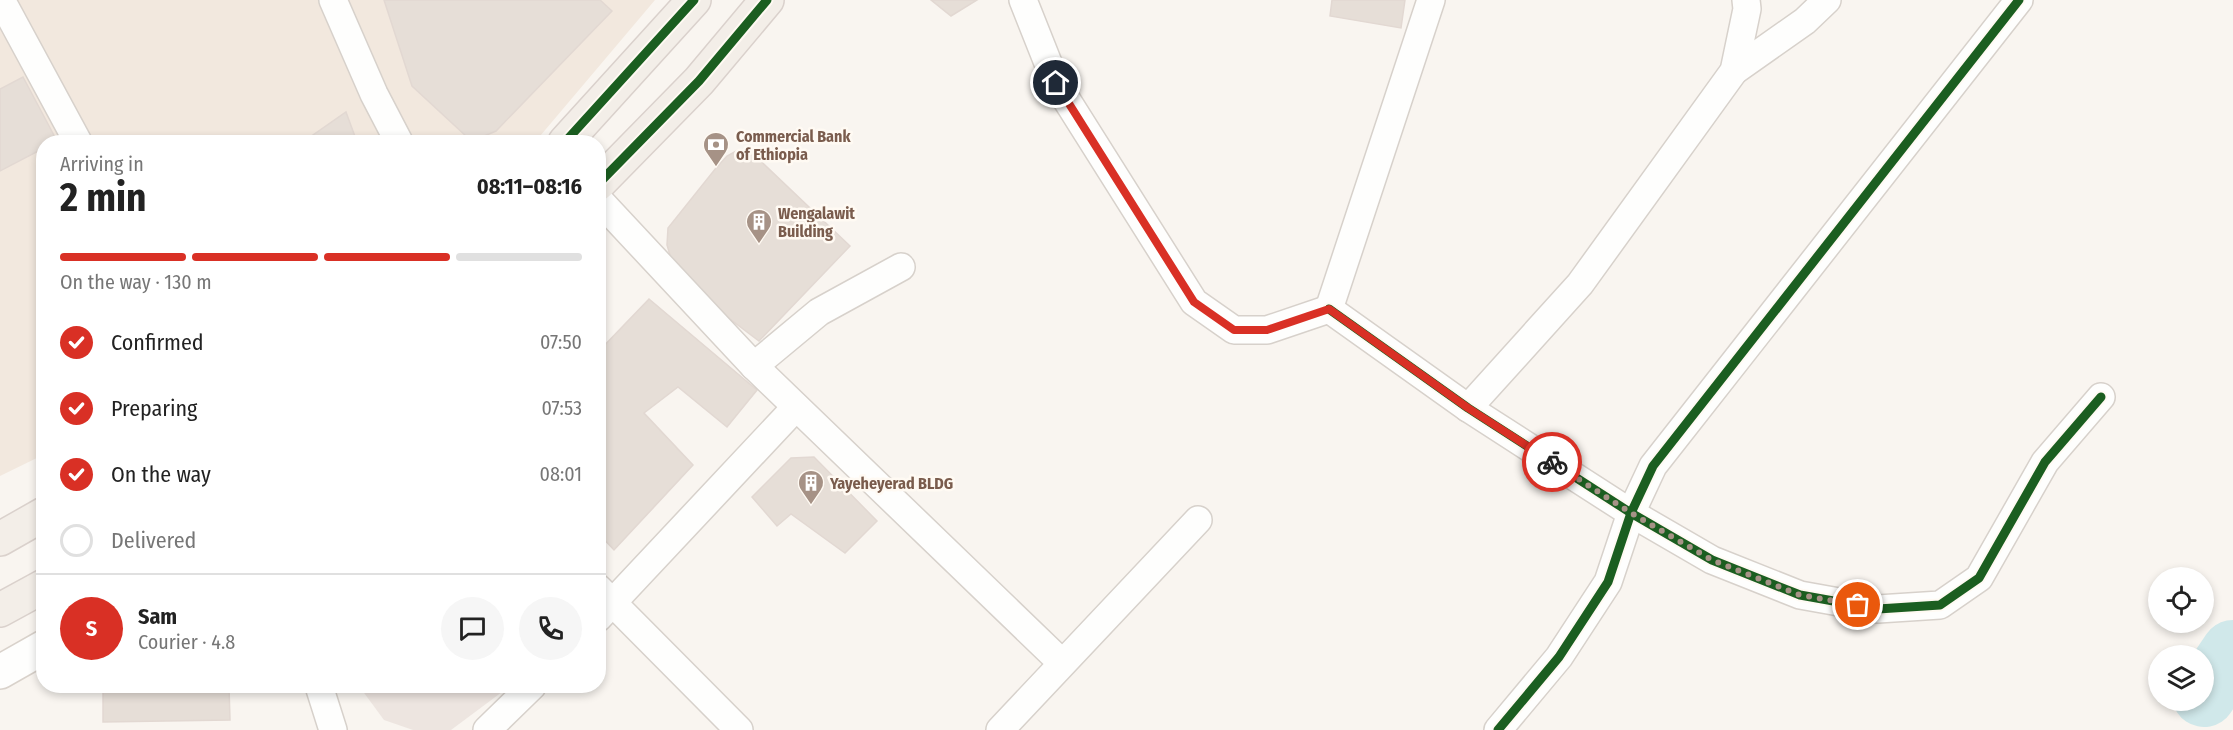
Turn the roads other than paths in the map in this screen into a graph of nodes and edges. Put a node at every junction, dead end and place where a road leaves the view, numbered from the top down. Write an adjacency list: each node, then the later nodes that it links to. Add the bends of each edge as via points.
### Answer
1 (333, 0): 12 (street)
2 (694, 0): 13 (main road)
3 (766, 0): 14 (main road, via 699,81)
4 (1023, 0): 17 (street, via 1056,83 1194,302 1234,330 1267,330)
5 (1431, 0): 17 (street)
6 (1746, 0): 10 (street)
7 (1827, 0): 10 (street, via 1805,21)
8 (2019, 0): 22 (street, via 1653,466)
9 (5, 7): 11 (street)
10 (1734, 71): 21 (street, via 1580,284)
11 (74, 135)
12 (396, 135)
13 (571, 135)
14 (606, 176)
15 (606, 208): 18 (street)
16 (901, 267): 18 (street, via 819,312)
17 (1329, 309): 21 (street)
18 (754, 366): 20 (street)
19 (2101, 398): 22 (street, via 2045,462 1979,578 1941,605 1878,609 1800,595 1712,560)
20 (796, 407): 27 (street); 31 (street)
21 (1468, 408): 22 (street)
22 (1631, 513): 35 (street, via 1608,582)
23 (36, 519): 25 (main road)
24 (1198, 520): 31 (street)
25 (0, 539)
26 (36, 590): 29 (main road)
27 (606, 600)
28 (606, 606): 38 (street)
29 (0, 610)
30 (36, 652): 32 (main road)
31 (1062, 663): 39 (street)
32 (0, 672)
33 (322, 693): 37 (street)
34 (525, 693): 36 (street)
35 (1504, 728)
36 (491, 729)
37 (333, 730)
38 (739, 730)
39 (1000, 730)

